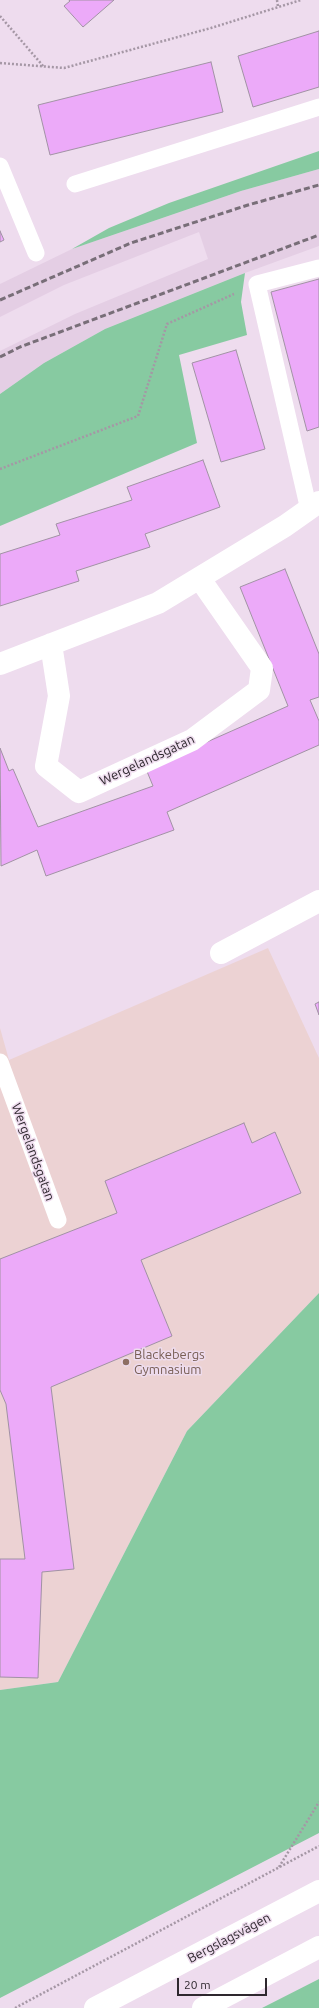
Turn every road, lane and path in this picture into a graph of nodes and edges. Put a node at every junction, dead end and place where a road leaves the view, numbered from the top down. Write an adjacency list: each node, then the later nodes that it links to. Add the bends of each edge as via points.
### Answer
1 (277, 0): 3 (path)
2 (301, 0): 3 (path)
3 (278, 7): 6 (path, via 64,68)
4 (0, 16): 6 (path)
5 (0, 63): 6 (path)
6 (45, 67)
7 (319, 107): 9 (lane)
8 (0, 166): 10 (lane)
9 (75, 184)
10 (36, 253)
11 (319, 268): 12 (lane)
12 (257, 284): 13 (path, via 167,324 138,416); 14 (lane)
13 (0, 469)
14 (314, 506): 15 (street)
15 (200, 579): 16 (street, via 158,603); 16 (street, Wergelandsgatan, via 262,668 259,690 192,740 79,792 46,766 59,696)
16 (51, 644): 17 (street)
17 (0, 664)
18 (319, 901): 19 (street)
19 (221, 953)
20 (0, 1062): 21 (lane, Wergelandsgatan)
21 (58, 1220)
22 (319, 1802): 24 (path)
23 (319, 1846): 24 (path)
24 (279, 1867): 27 (path)
25 (319, 1891): 28 (street, Bergslagsvägen)
26 (319, 1947): 29 (street)
27 (15, 2008)
28 (96, 2008)
29 (203, 2008)

